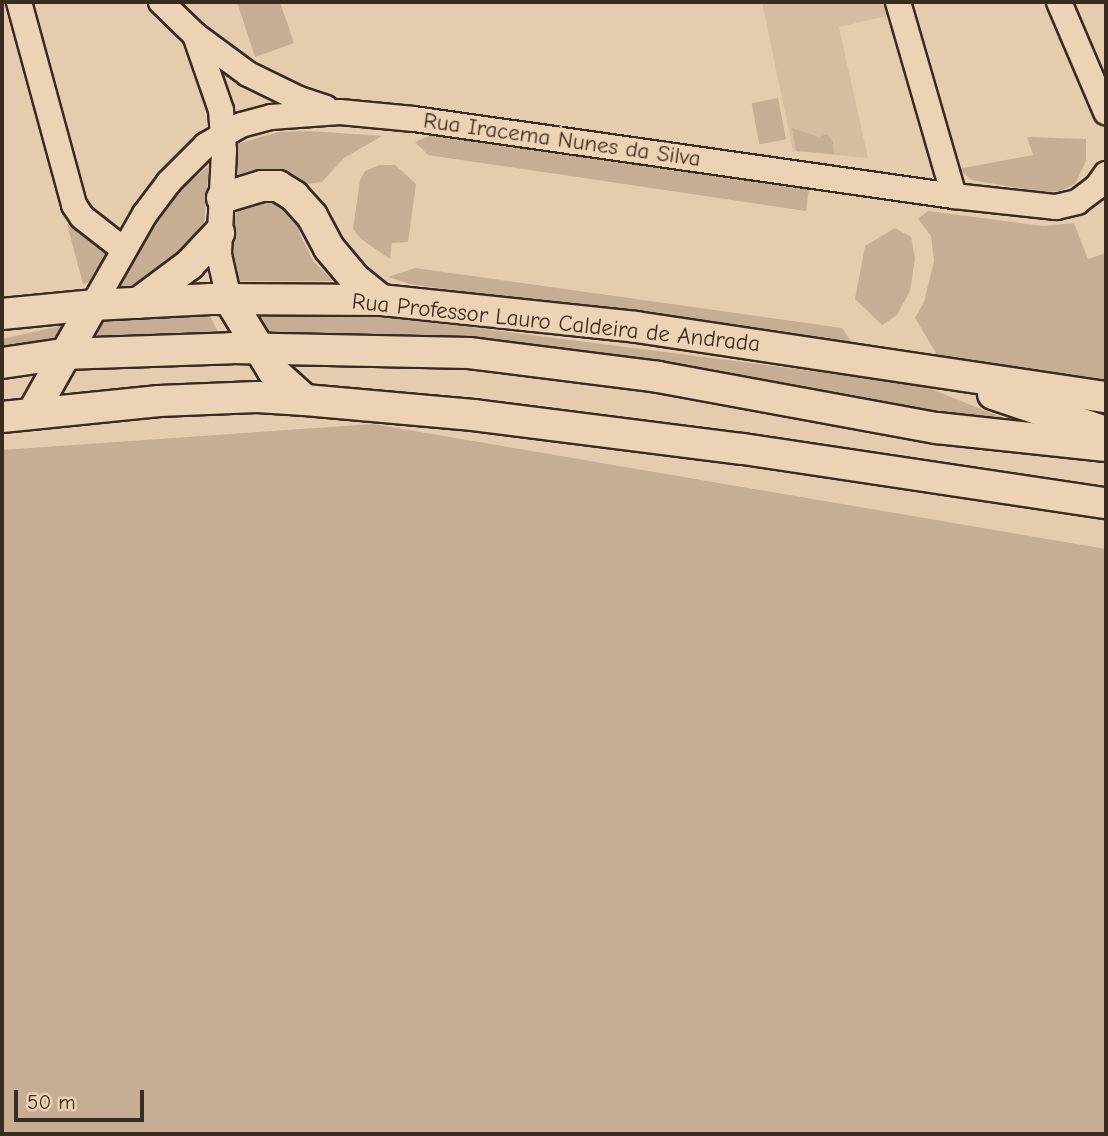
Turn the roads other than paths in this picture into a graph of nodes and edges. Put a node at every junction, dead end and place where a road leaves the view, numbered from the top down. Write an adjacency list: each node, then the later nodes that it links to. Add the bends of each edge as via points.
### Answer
1 (19, 2): 13 (street, via 74,205 82,217)
2 (161, 2): 5 (street)
3 (898, 2): 10 (street)
4 (1059, 2): 6 (street)
5 (195, 35): 7 (street, via 273,88); 8 (street, via 220,110)
6 (1106, 112)
7 (340, 113): 8 (street, Rua Iracema Nunes da Silva, via 271,117); 10 (street, Rua Iracema Nunes da Silva, via 414,119)
8 (223, 134): 11 (street); 13 (street, Rua Iracema Nunes da Silva, via 169,182)
9 (1106, 174): 10 (street, Rua Iracema Nunes da Silva, via 1077,202 1056,207)
10 (954, 196)
11 (222, 198): 12 (street); 15 (main road, via 262,186 278,186 294,196 355,279)
12 (219, 233): 14 (street, via 222,277); 16 (main road, via 189,265)
13 (123, 249): 17 (street, Rua Iracema Nunes da Silva)
14 (229, 299): 15 (main road, Rua Professor Lauro Caldeira de Andrada); 16 (main road, Rua Professor Lauro Caldeira de Andrada); 19 (main road)
15 (381, 300): 22 (main road, Rua Professor Lauro Caldeira de Andrada, via 636,327)
16 (138, 303): 17 (main road, Rua Professor Lauro Caldeira de Andrada)
17 (93, 305): 18 (main road, Rua Professor Lauro Caldeira de Andrada); 20 (main road)
18 (2, 314)
19 (257, 348): 20 (main road); 24 (main road); 28 (main road, via 469,353 659,377 937,428)
20 (64, 354): 21 (main road); 25 (main road)
21 (2, 363)
22 (919, 370): 23 (main road, Rua Professor Lauro Caldeira de Andrada); 27 (main road)
23 (1106, 397)
24 (304, 400): 25 (main road, via 159,401); 29 (main road, via 527,421)
25 (33, 412): 26 (main road)
26 (2, 417)
27 (1106, 432)
28 (1106, 446)
29 (1106, 503)

